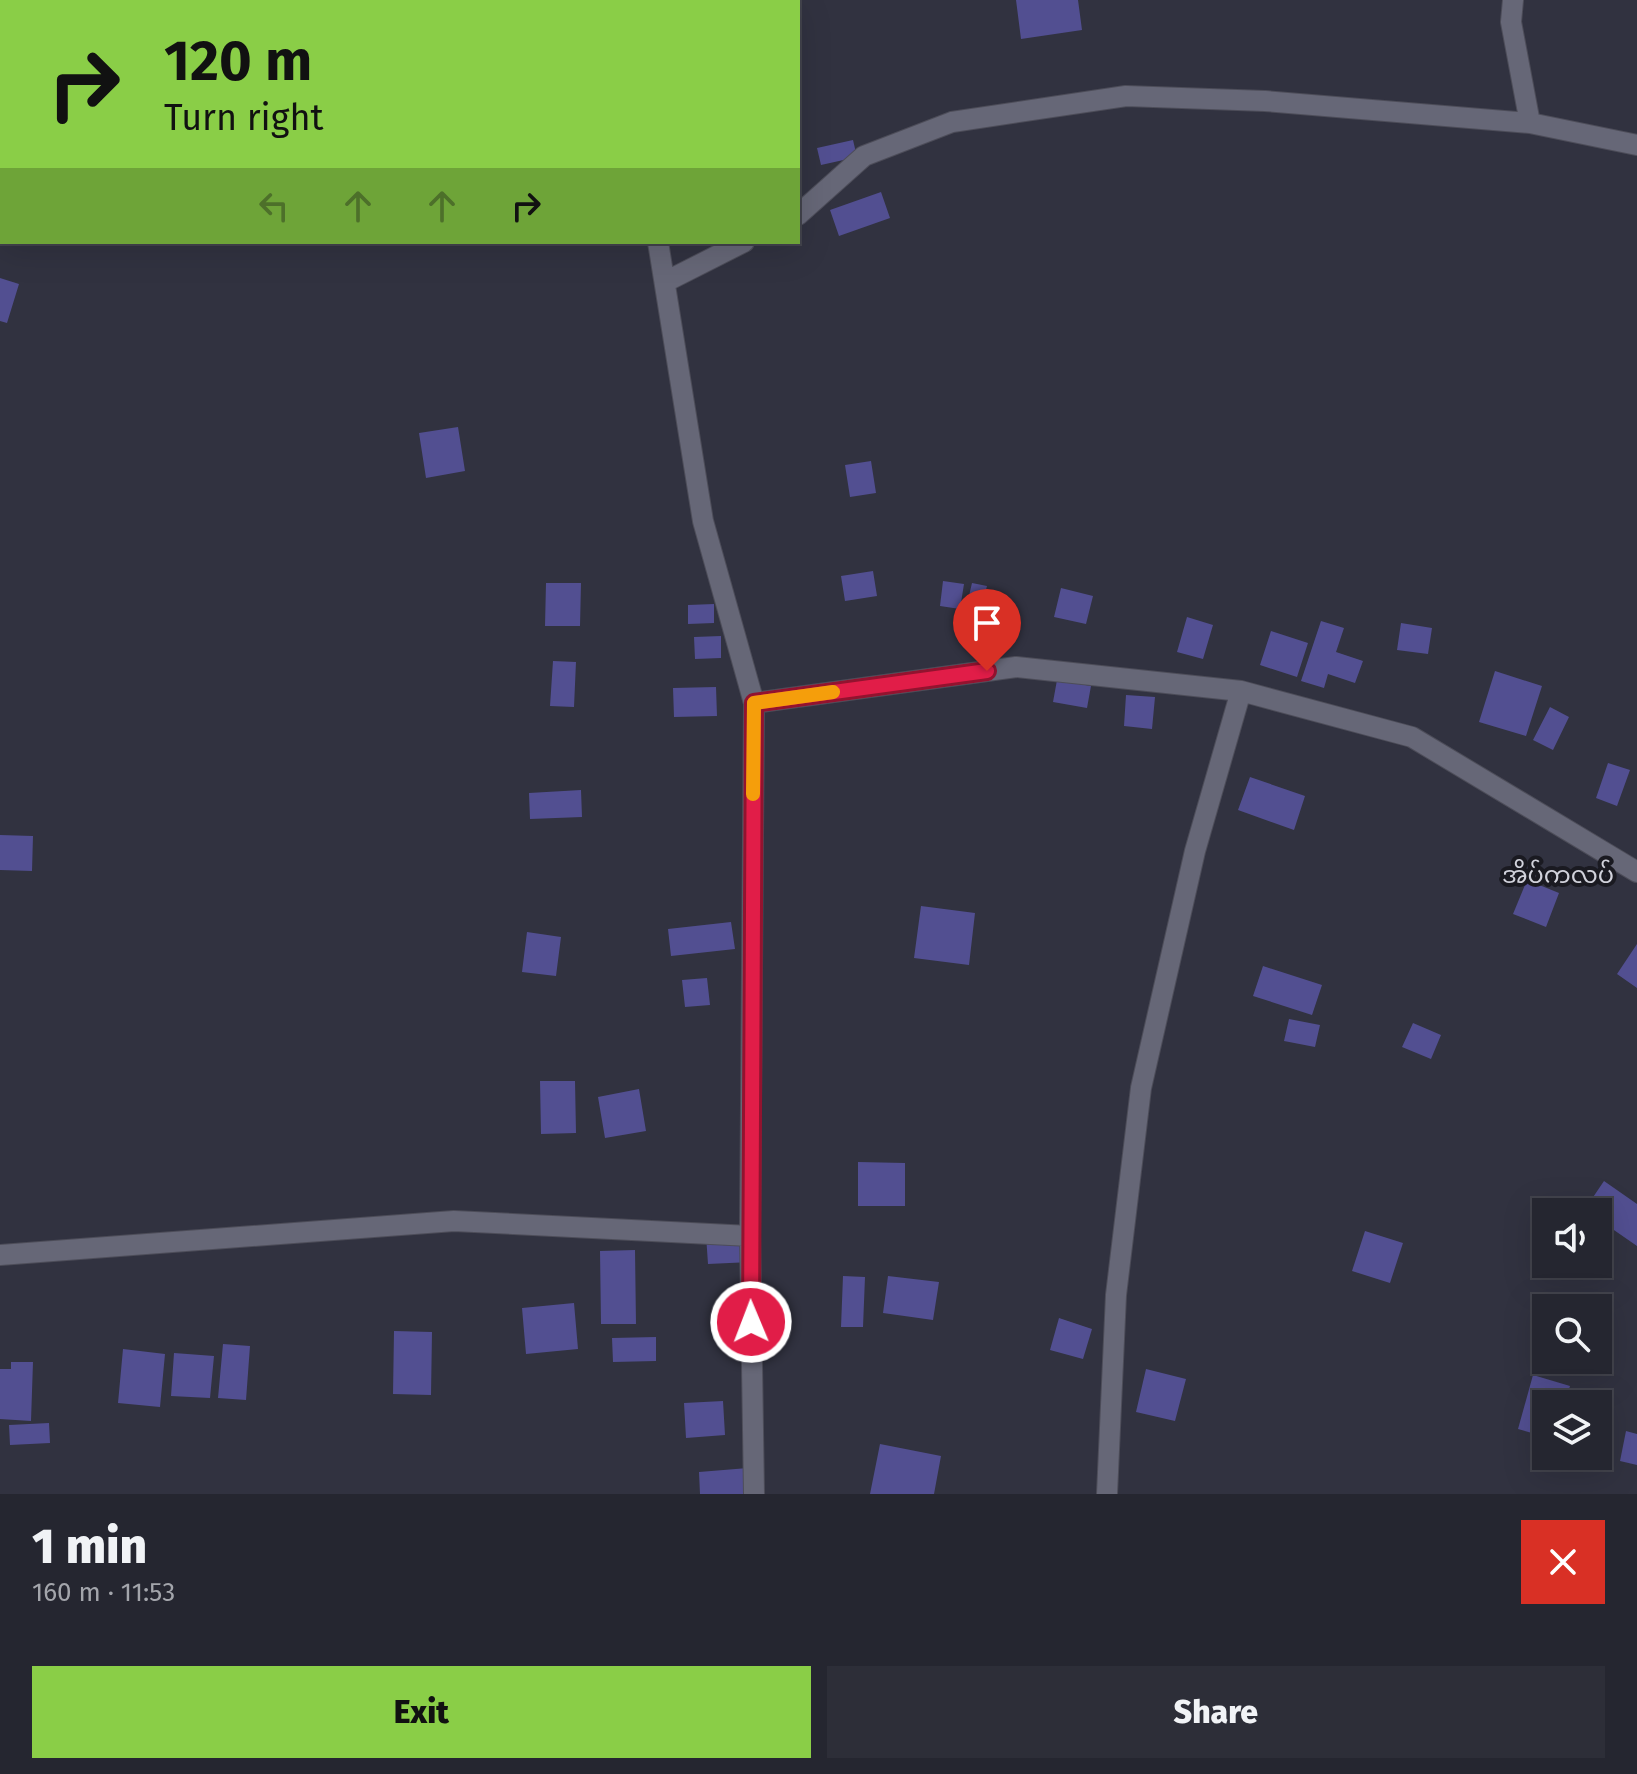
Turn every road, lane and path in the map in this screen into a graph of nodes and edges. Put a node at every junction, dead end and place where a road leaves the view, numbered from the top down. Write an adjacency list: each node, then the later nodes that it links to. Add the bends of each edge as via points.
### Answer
1 (1513, 0): 2 (street, via 1511,22)
2 (1530, 123): 3 (street); 4 (street, via 1265,101 1126,96 952,122 864,156)
3 (1637, 145)
4 (800, 213)
5 (658, 244): 7 (street)
6 (740, 244): 7 (street)
7 (665, 282): 9 (street, via 703,521)
8 (1241, 691): 9 (street, via 1016,667); 10 (street, via 1412,737); 14 (street, via 1195,851 1141,1088 1116,1295)
9 (754, 703): 11 (street)
10 (1637, 872)
11 (750, 1236): 12 (street, via 454,1221); 13 (street)
12 (0, 1255)
13 (754, 1494)
14 (1107, 1494)

